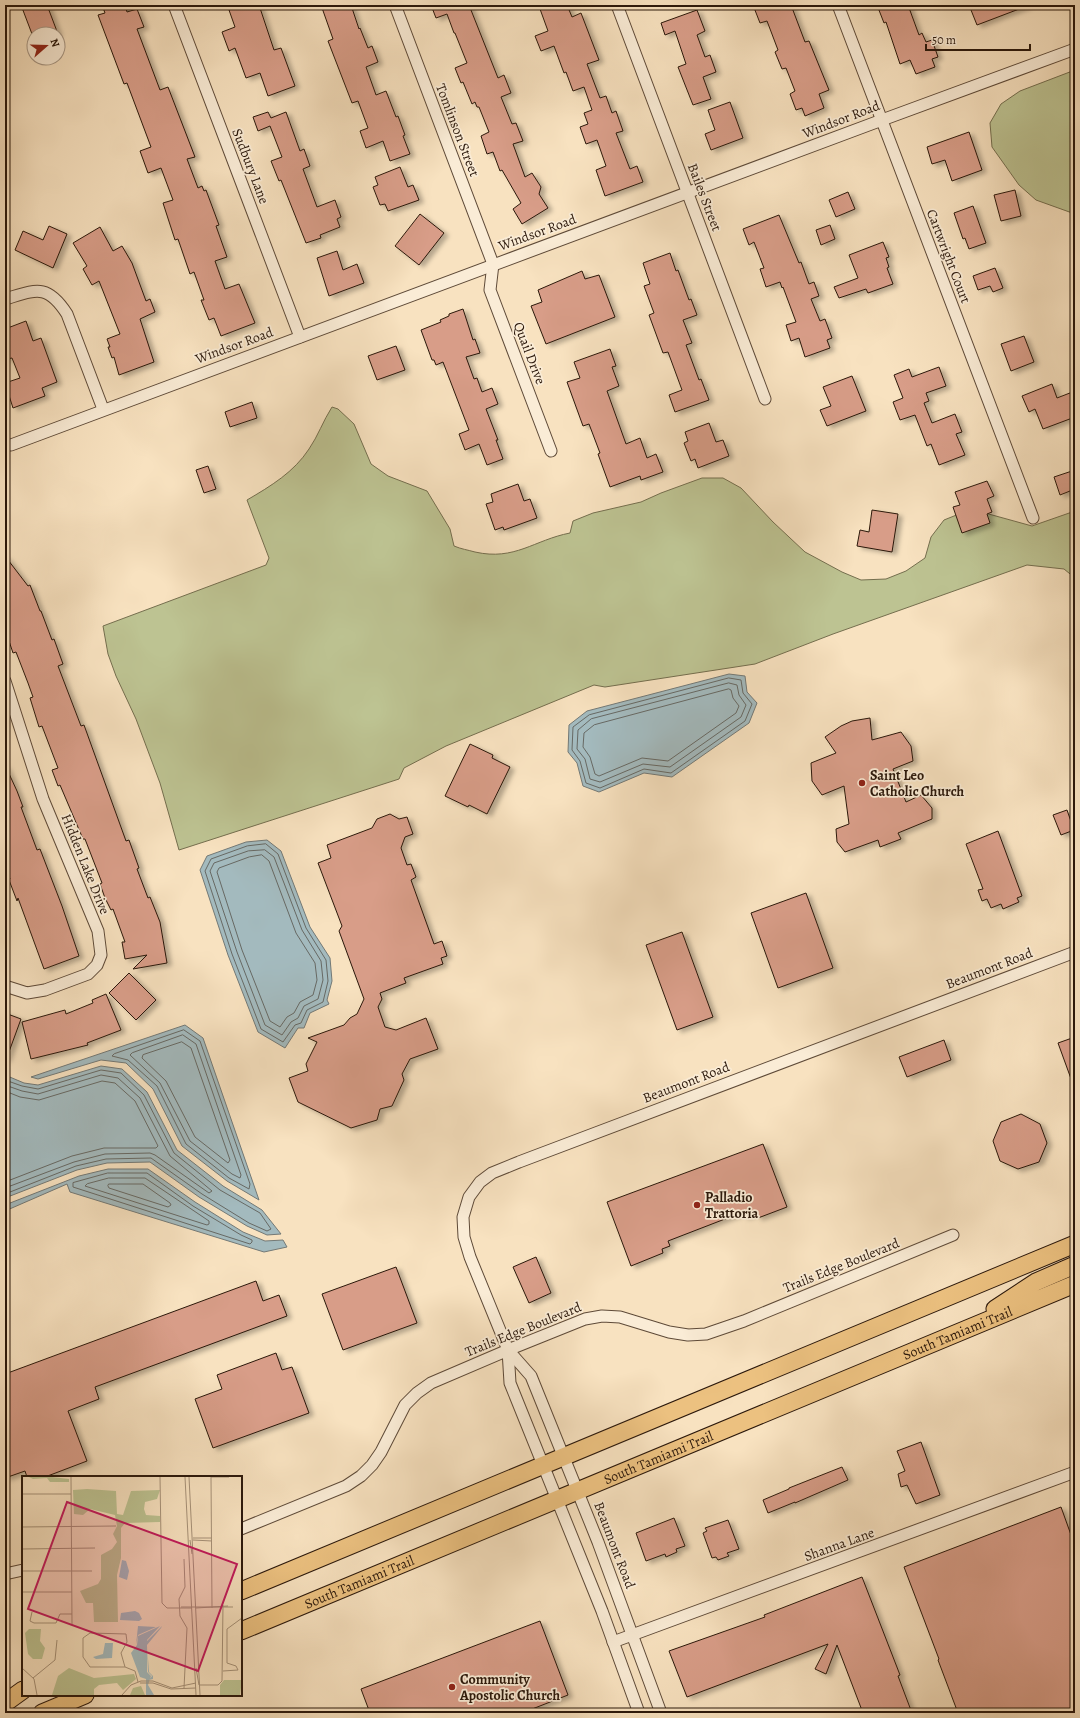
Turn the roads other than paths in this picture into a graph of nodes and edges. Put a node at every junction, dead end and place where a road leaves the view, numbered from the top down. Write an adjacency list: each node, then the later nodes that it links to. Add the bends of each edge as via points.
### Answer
1 (174, 5): 10 (street, Sudbury Lane)
2 (395, 5): 8 (street, Tomlinson Street)
3 (617, 5): 7 (street, Bailes Street)
4 (838, 5): 6 (street, Cartwright Court)
5 (1075, 50): 6 (street, Windsor Road)
6 (882, 120): 7 (street, Windsor Road); 15 (street, Cartwright Court)
7 (687, 192): 8 (street, Windsor Road); 11 (street, Bailes Street)
8 (493, 264): 10 (street, Windsor Road); 14 (street, Quail Drive, via 490,290)
9 (5, 299): 12 (street, via 28,291 44,292 58,301 67,314)
10 (300, 337): 12 (street, Windsor Road)
11 (765, 399)
12 (103, 409): 13 (street, Windsor Road)
13 (11, 445)
14 (551, 451)
15 (1032, 518)
16 (5, 681): 18 (street, Hidden Lake Drive, via 43,799 98,931 101,955 88,974 45,990 27,993)
17 (1075, 952): 24 (street, Beaumont Road, via 492,1173 480,1182 469,1197 463,1216 464,1237)
18 (5, 986)
19 (953, 1235): 24 (street, Trails Edge Boulevard, via 744,1321 706,1334 669,1332 620,1317 602,1316 585,1319)
20 (1075, 1244): 25 (main road)
21 (1075, 1265): 23 (main road, via 1036,1282)
22 (1075, 1284): 23 (main road, South Tamiami Trail)
23 (960, 1332): 28 (main road, South Tamiami Trail)
24 (508, 1350): 25 (street, Beaumont Road, via 531,1376); 26 (street, Beaumont Road, via 510,1383); 30 (street, Trails Edge Boulevard, via 431,1383 417,1393 405,1405 381,1452 361,1476 346,1486)
25 (565, 1456): 26 (main road); 28 (street, Beaumont Road)
26 (543, 1465): 29 (street, Beaumont Road); 33 (main road)
27 (1075, 1472): 35 (street, Shanna Lane)
28 (578, 1491): 29 (main road, South Tamiami Trail); 35 (street, Beaumont Road)
29 (557, 1500): 34 (main road, South Tamiami Trail); 36 (street, Beaumont Road)
30 (242, 1529)
31 (22, 1570): 32 (street)
32 (5, 1574)
33 (242, 1591)
34 (242, 1630)
35 (632, 1635): 36 (street, Shanna Lane); 44 (street, Beaumont Road)
36 (613, 1642): 43 (street, Beaumont Road)
37 (22, 1682): 38 (main road)
38 (5, 1689)
39 (22, 1691): 41 (main road)
40 (83, 1696): 42 (main road)
41 (5, 1703)
42 (42, 1713)
43 (639, 1713)
44 (661, 1713)

